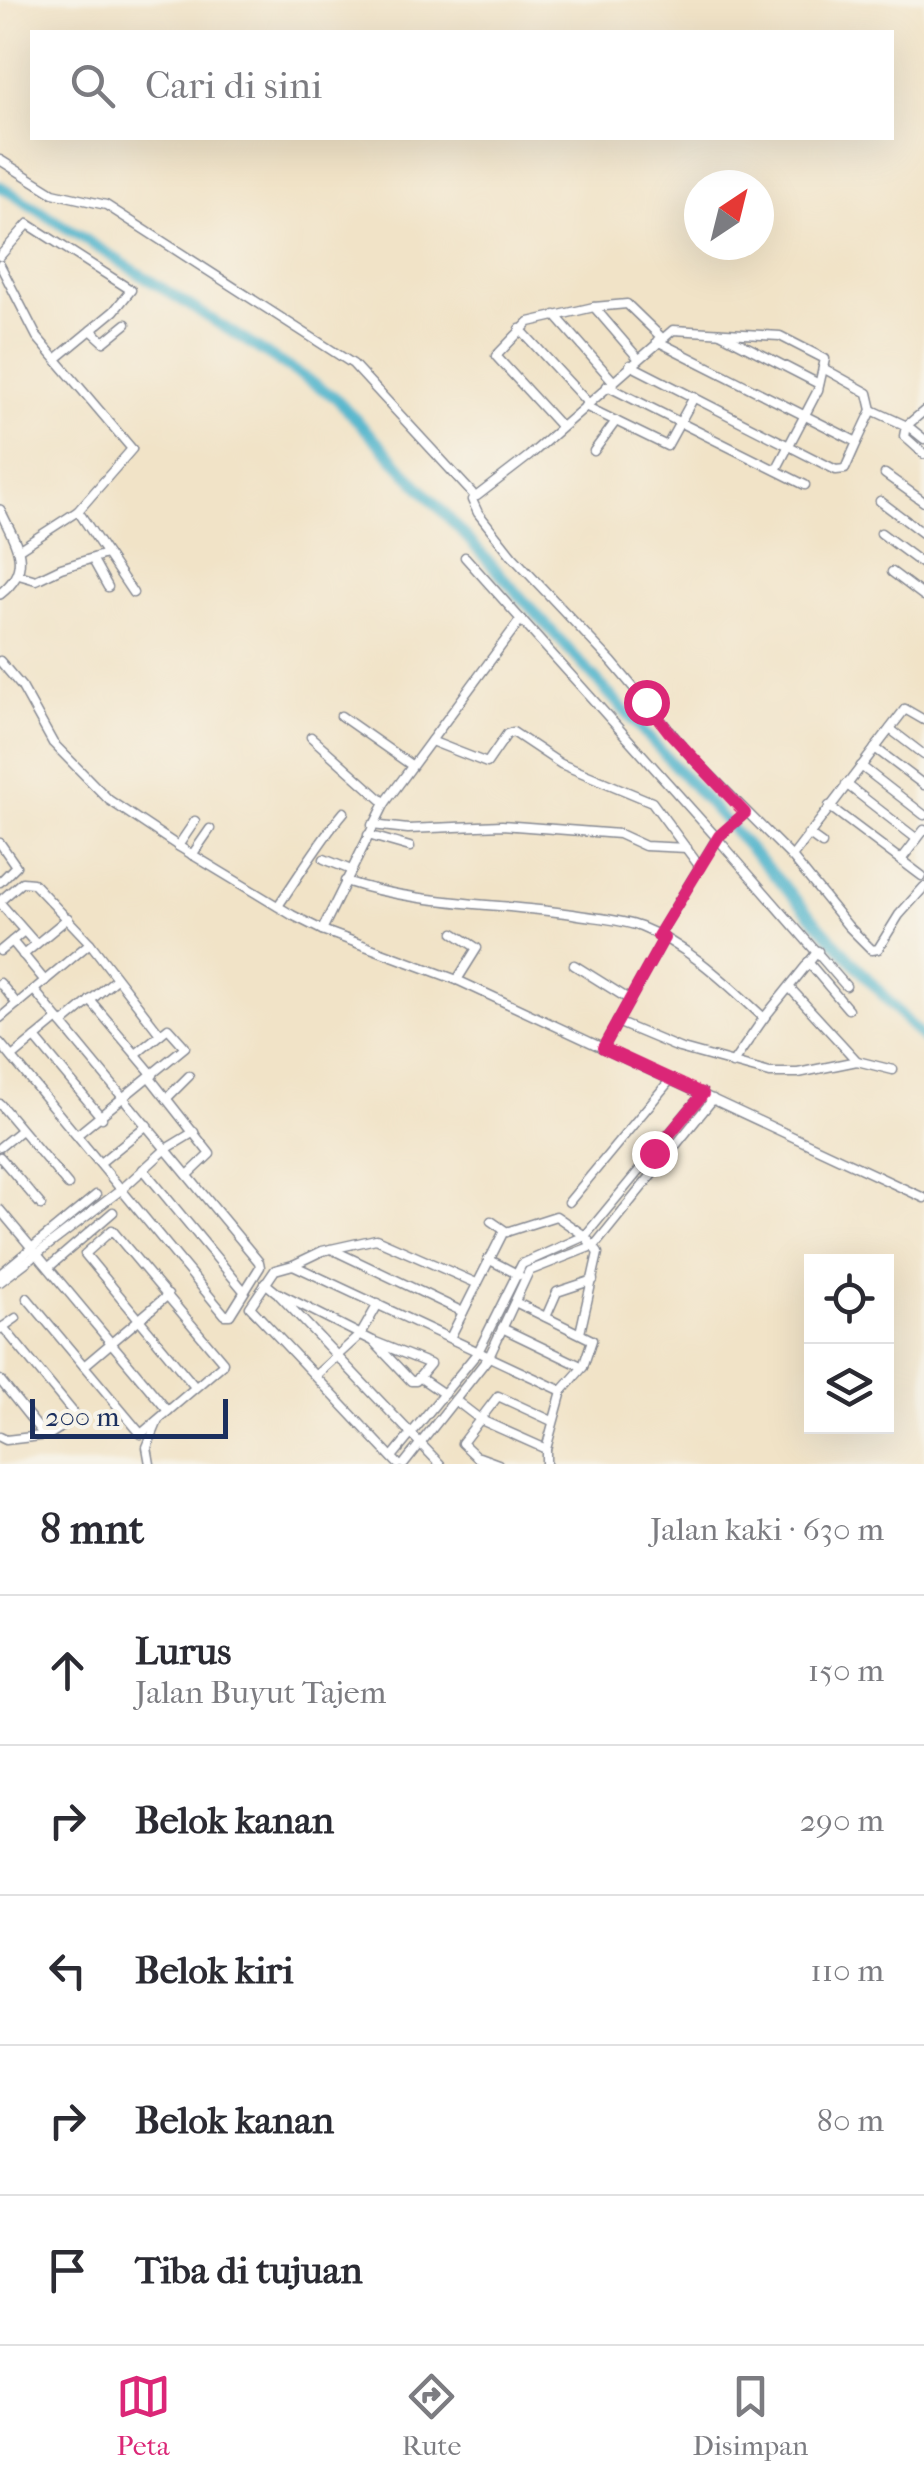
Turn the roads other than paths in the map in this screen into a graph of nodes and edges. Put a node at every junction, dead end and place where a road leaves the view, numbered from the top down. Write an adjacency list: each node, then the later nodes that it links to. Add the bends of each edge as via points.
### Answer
1 (0, 160): 33 (street, via 53,193 106,205 353,364)
2 (0, 256): 8 (street, via 28,224 130,288)
3 (0, 265): 11 (street, via 31,327)
4 (594, 306): 5 (street); 10 (street, via 630,304); 12 (street)
5 (555, 316): 7 (street); 14 (street)
6 (126, 324): 8 (street, via 104,342)
7 (520, 329): 17 (street); 24 (street, via 496,356)
8 (91, 330): 11 (street)
9 (717, 332): 10 (street, via 673,330); 13 (street, via 780,336 825,360); 15 (street)
10 (659, 339): 12 (street); 20 (street)
11 (57, 358): 37 (street, via 132,448)
12 (634, 362): 14 (street); 16 (street)
13 (822, 368): 15 (street); 18 (street, via 868,394)
14 (610, 383): 17 (street); 22 (street)
15 (818, 384): 20 (street)
16 (694, 397): 22 (street); 27 (street)
17 (586, 405): 21 (street); 24 (street)
18 (872, 410): 23 (street); 26 (street)
19 (924, 411): 23 (street)
20 (804, 415): 26 (street); 27 (street)
21 (616, 422): 22 (street, via 666,446); 28 (street)
22 (681, 423): 30 (street)
23 (903, 425): 25 (street); 29 (street, via 905,438)
24 (561, 427): 33 (street)
25 (924, 438)
26 (857, 442): 27 (street, via 840,471)
27 (789, 446): 30 (street)
28 (594, 451)
29 (924, 454)
30 (776, 470): 32 (street)
31 (885, 474): 35 (street)
32 (805, 485)
33 (473, 496): 68 (street, via 478,513 512,556)
34 (880, 501): 40 (street)
35 (924, 502)
36 (0, 510): 38 (street)
37 (78, 511): 41 (street); 42 (street)
38 (4, 530): 41 (street)
39 (881, 533): 45 (street)
40 (924, 534)
41 (18, 550): 47 (street)
42 (106, 554): 44 (street); 50 (street)
43 (465, 557): 52 (street)
44 (93, 560): 47 (street, via 36,580); 48 (street)
45 (924, 565)
46 (892, 572): 51 (street)
47 (19, 574): 49 (street)
48 (108, 587)
49 (0, 594)
50 (133, 594)
51 (924, 594)
52 (522, 619): 58 (street); 76 (street)
53 (0, 660): 80 (street, via 54,743 83,774 124,812)
54 (341, 716): 61 (street)
55 (924, 720): 56 (street, via 906,708)
56 (890, 729): 59 (street); 60 (street)
57 (311, 737): 65 (street)
58 (431, 741): 61 (street); 82 (street, via 487,763 513,732 561,764 652,802)
59 (875, 748): 62 (street); 64 (street)
60 (924, 755)
61 (411, 766): 65 (street)
62 (860, 766): 63 (street); 69 (street)
63 (846, 784): 66 (street); 77 (street)
64 (924, 785)
65 (385, 802): 71 (street)
66 (829, 806): 75 (street); 86 (street)
67 (344, 812): 94 (street)
68 (744, 814): 76 (street); 84 (street)
69 (924, 815)
70 (195, 821): 80 (street)
71 (372, 825): 74 (street); 82 (street, via 502,825 619,834 645,846)
72 (210, 828): 83 (street)
73 (924, 830): 77 (street)
74 (368, 834): 81 (street); 88 (street)
75 (808, 834): 79 (street); 84 (street)
76 (718, 837): 87 (street); 104 (street)
77 (918, 838): 86 (street)
78 (0, 843): 91 (street, via 16,866)
79 (822, 844)
80 (178, 846): 83 (street)
81 (410, 847)
82 (687, 848): 87 (street)
83 (192, 855): 94 (street)
84 (792, 857): 92 (street, via 872,950)
85 (324, 859): 88 (street)
86 (901, 860): 89 (street)
87 (700, 867): 99 (street)
88 (350, 870): 90 (street)
89 (922, 876)
90 (345, 881): 96 (street); 99 (street, via 395,894 627,923)
91 (0, 882)
92 (924, 887)
93 (0, 902): 95 (street, via 30,882); 97 (street)
94 (278, 906): 96 (street)
95 (68, 918): 101 (street); 102 (street)
96 (322, 930): 109 (street)
97 (24, 931): 100 (street); 101 (street)
98 (454, 933): 109 (street, via 477,948)
99 (661, 937): 116 (street); 120 (street, via 700,961)
100 (12, 942): 103 (street); 105 (street)
101 (36, 944): 105 (street)
102 (90, 944): 108 (street); 110 (street)
103 (0, 951)
104 (818, 951): 106 (street); 112 (street)
105 (23, 955): 110 (street)
106 (808, 962): 113 (street); 118 (street)
107 (574, 965): 116 (street)
108 (116, 979): 115 (street); 123 (street)
109 (457, 980): 126 (street)
110 (45, 981): 114 (street)
111 (0, 983): 117 (street)
112 (846, 986)
113 (790, 988): 120 (street); 129 (street)
114 (34, 990): 117 (street); 121 (street)
115 (90, 1000): 121 (street); 127 (street)
116 (630, 1000): 122 (street)
117 (18, 1004): 119 (street)
118 (848, 1009)
119 (0, 1018)
120 (764, 1018): 130 (street)
121 (60, 1021): 124 (street); 136 (street)
122 (617, 1022): 126 (street); 130 (street)
123 (160, 1034): 127 (street); 132 (street, via 170,1029 185,1047)
124 (35, 1038): 128 (street); 140 (street)
125 (0, 1043): 128 (street)
126 (601, 1046): 134 (street)
127 (136, 1054): 132 (street)
128 (12, 1057): 146 (street)
129 (858, 1061): 130 (street, via 786,1074); 131 (street)
130 (732, 1064)
131 (893, 1070)
132 (151, 1076): 136 (street); 137 (street)
133 (188, 1076): 137 (street)
134 (671, 1079): 135 (street); 157 (street)
135 (703, 1094): 138 (street); 142 (street)
136 (124, 1098): 140 (street); 141 (street)
137 (166, 1098): 144 (street)
138 (713, 1098): 145 (street); 156 (street)
139 (0, 1104): 143 (street)
140 (102, 1118): 146 (street)
141 (146, 1125): 148 (street); 150 (street)
142 (676, 1127): 145 (street); 163 (street)
143 (21, 1130): 147 (street); 153 (street)
144 (194, 1132): 148 (street); 152 (street, via 210,1154)
145 (684, 1134): 164 (street)
146 (77, 1136): 150 (street)
147 (0, 1147)
148 (166, 1149): 151 (street); 152 (street)
149 (0, 1158): 158 (street)
150 (100, 1163): 154 (street)
151 (143, 1169): 154 (street); 176 (street)
152 (188, 1175): 174 (street, via 259,1262)
153 (68, 1185)
154 (122, 1189): 166 (street); 176 (street, via 225,1315)
155 (96, 1195): 166 (street)
156 (924, 1198)
157 (568, 1202)
158 (40, 1205)
159 (0, 1210): 166 (street)
160 (112, 1212): 169 (street)
161 (491, 1221): 162 (street)
162 (507, 1232): 163 (street, via 556,1216); 167 (street)
163 (589, 1232): 164 (street); 171 (street, via 529,1259)
164 (599, 1240): 171 (street); 172 (street)
165 (331, 1249): 168 (street); 175 (street, via 383,1240); 182 (street)
166 (34, 1250): 169 (street); 170 (street); 173 (street)
167 (488, 1259): 171 (street); 175 (street)
168 (293, 1264): 174 (street); 181 (street)
169 (49, 1267): 192 (street)
170 (0, 1274)
171 (521, 1276): 180 (street); 193 (street)
172 (593, 1280): 183 (street, via 557,1292); 188 (street)
173 (0, 1282)
174 (259, 1283): 176 (street); 177 (street); 198 (street, via 250,1306)
175 (476, 1283): 182 (street)
176 (244, 1292)
177 (276, 1292): 189 (street); 195 (street)
178 (168, 1295): 185 (street); 185 (street, via 113,1230 85,1252); 201 (street, via 223,1362)
179 (27, 1298): 196 (street)
180 (514, 1302): 183 (street); 187 (street)
181 (378, 1304): 189 (street); 190 (street)
182 (463, 1312): 190 (street)
183 (546, 1317): 188 (street)
184 (16, 1318): 186 (street)
185 (138, 1318): 192 (street); 201 (street)
186 (2, 1328): 210 (street, via 76,1414)
187 (502, 1328): 194 (street); 197 (street)
188 (580, 1333): 197 (street, via 592,1342)
189 (361, 1334): 191 (street); 195 (street)
190 (450, 1338): 193 (street)
191 (374, 1340): 199 (street, via 412,1381); 199 (street, via 429,1361)
192 (112, 1343): 196 (street); 205 (street)
193 (478, 1352): 194 (street); 203 (street)
194 (489, 1357): 202 (street); 204 (street)
195 (337, 1358): 198 (street); 209 (street)
196 (84, 1366): 206 (street, via 140,1434)
197 (584, 1367): 202 (street)
198 (316, 1375): 215 (street)
199 (420, 1377): 203 (street)
200 (0, 1380): 210 (street)
201 (196, 1387): 205 (street)
202 (562, 1391): 208 (street)
203 (444, 1394): 209 (street)
204 (455, 1400): 207 (street); 212 (street)
205 (168, 1411): 206 (street)
206 (159, 1419): 216 (street, via 147,1448)
207 (481, 1420): 208 (street, via 498,1396); 213 (street); 214 (street, via 462,1442)
208 (552, 1421): 213 (street)
209 (413, 1434): 212 (street); 215 (street)
210 (44, 1435): 211 (street)
211 (0, 1438)
212 (422, 1444): 215 (street); 217 (street)
213 (546, 1450): 219 (street)
214 (481, 1461): 218 (street)
215 (398, 1462)
216 (150, 1464)
217 (440, 1464)
218 (498, 1464)
219 (546, 1464)

